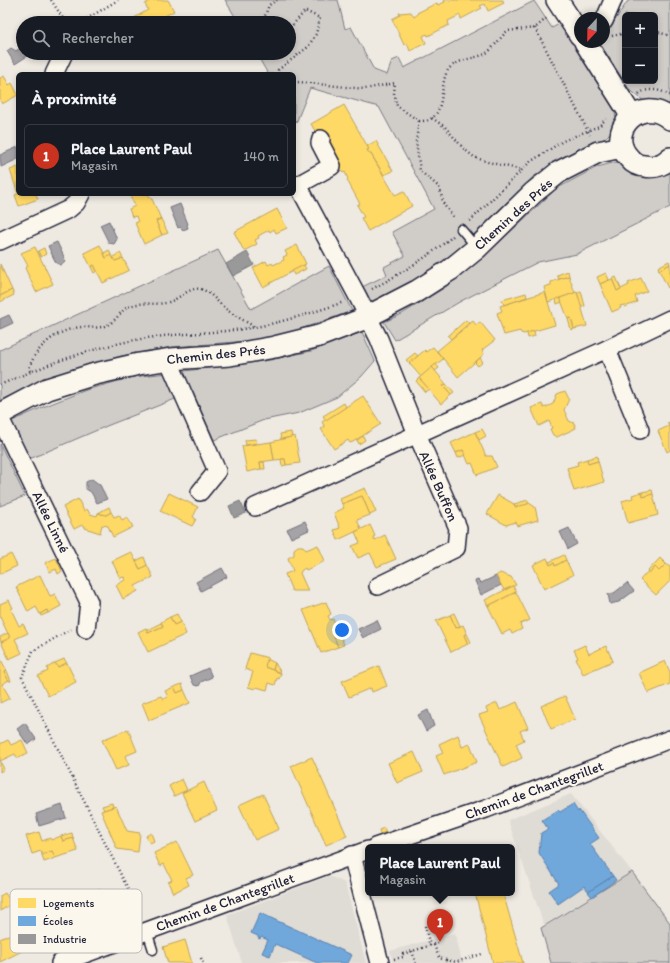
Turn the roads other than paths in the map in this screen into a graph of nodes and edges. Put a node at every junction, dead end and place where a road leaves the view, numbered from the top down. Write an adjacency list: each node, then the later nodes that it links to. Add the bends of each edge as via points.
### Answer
1 (613, 0): 3 (street)
2 (559, 4): 4 (street)
3 (608, 12)
4 (574, 26)
5 (589, 48): 8 (street, via 629,112)
6 (61, 60): 7 (street)
7 (55, 72)
8 (629, 118): 9 (street, via 646,110 656,110); 11 (street, via 622,131)
9 (670, 119)
10 (322, 139): 17 (street, Allée Buffon, via 320,143 332,166 298,185)
11 (622, 147): 12 (street, via 626,155 640,166 658,166); 16 (street, Chemin des Prés, via 598,152 560,172 533,193)
12 (670, 158)
13 (80, 196): 15 (street, via 69,209)
14 (461, 229): 16 (lane)
15 (0, 241)
16 (477, 248): 17 (street, Chemin des Prés, via 450,270 417,291)
17 (368, 317): 20 (street, Chemin des Prés, via 319,336 275,348 230,355); 24 (street, Allée Buffon)
18 (670, 319): 19 (street, Allée Buffon)
19 (607, 349): 23 (street); 24 (street, Allée Buffon)
20 (170, 359): 21 (street, Chemin des Prés, via 132,365 68,382 47,389); 25 (street, via 217,471)
21 (0, 414)
22 (0, 418): 28 (street, Allée Linné, via 89,602)
23 (640, 430)
24 (417, 434): 26 (street, Allée Buffon); 27 (street, Allée Buffon, via 458,528 456,548)
25 (200, 492)
26 (255, 507)
27 (378, 586)
28 (86, 629)
29 (670, 739): 30 (street, Chemin de Chantegrillet, via 486,809)
30 (384, 844)
31 (365, 851): 32 (street, Chemin de Chantegrillet)
32 (352, 855): 33 (street, Chemin de Chantegrillet); 38 (street)
33 (147, 931): 34 (street, Chemin de Chantegrillet); 35 (lane)
34 (142, 933)
35 (153, 950)
36 (87, 953): 37 (street, Chemin de Chantegrillet)
37 (60, 963)
38 (380, 963)

